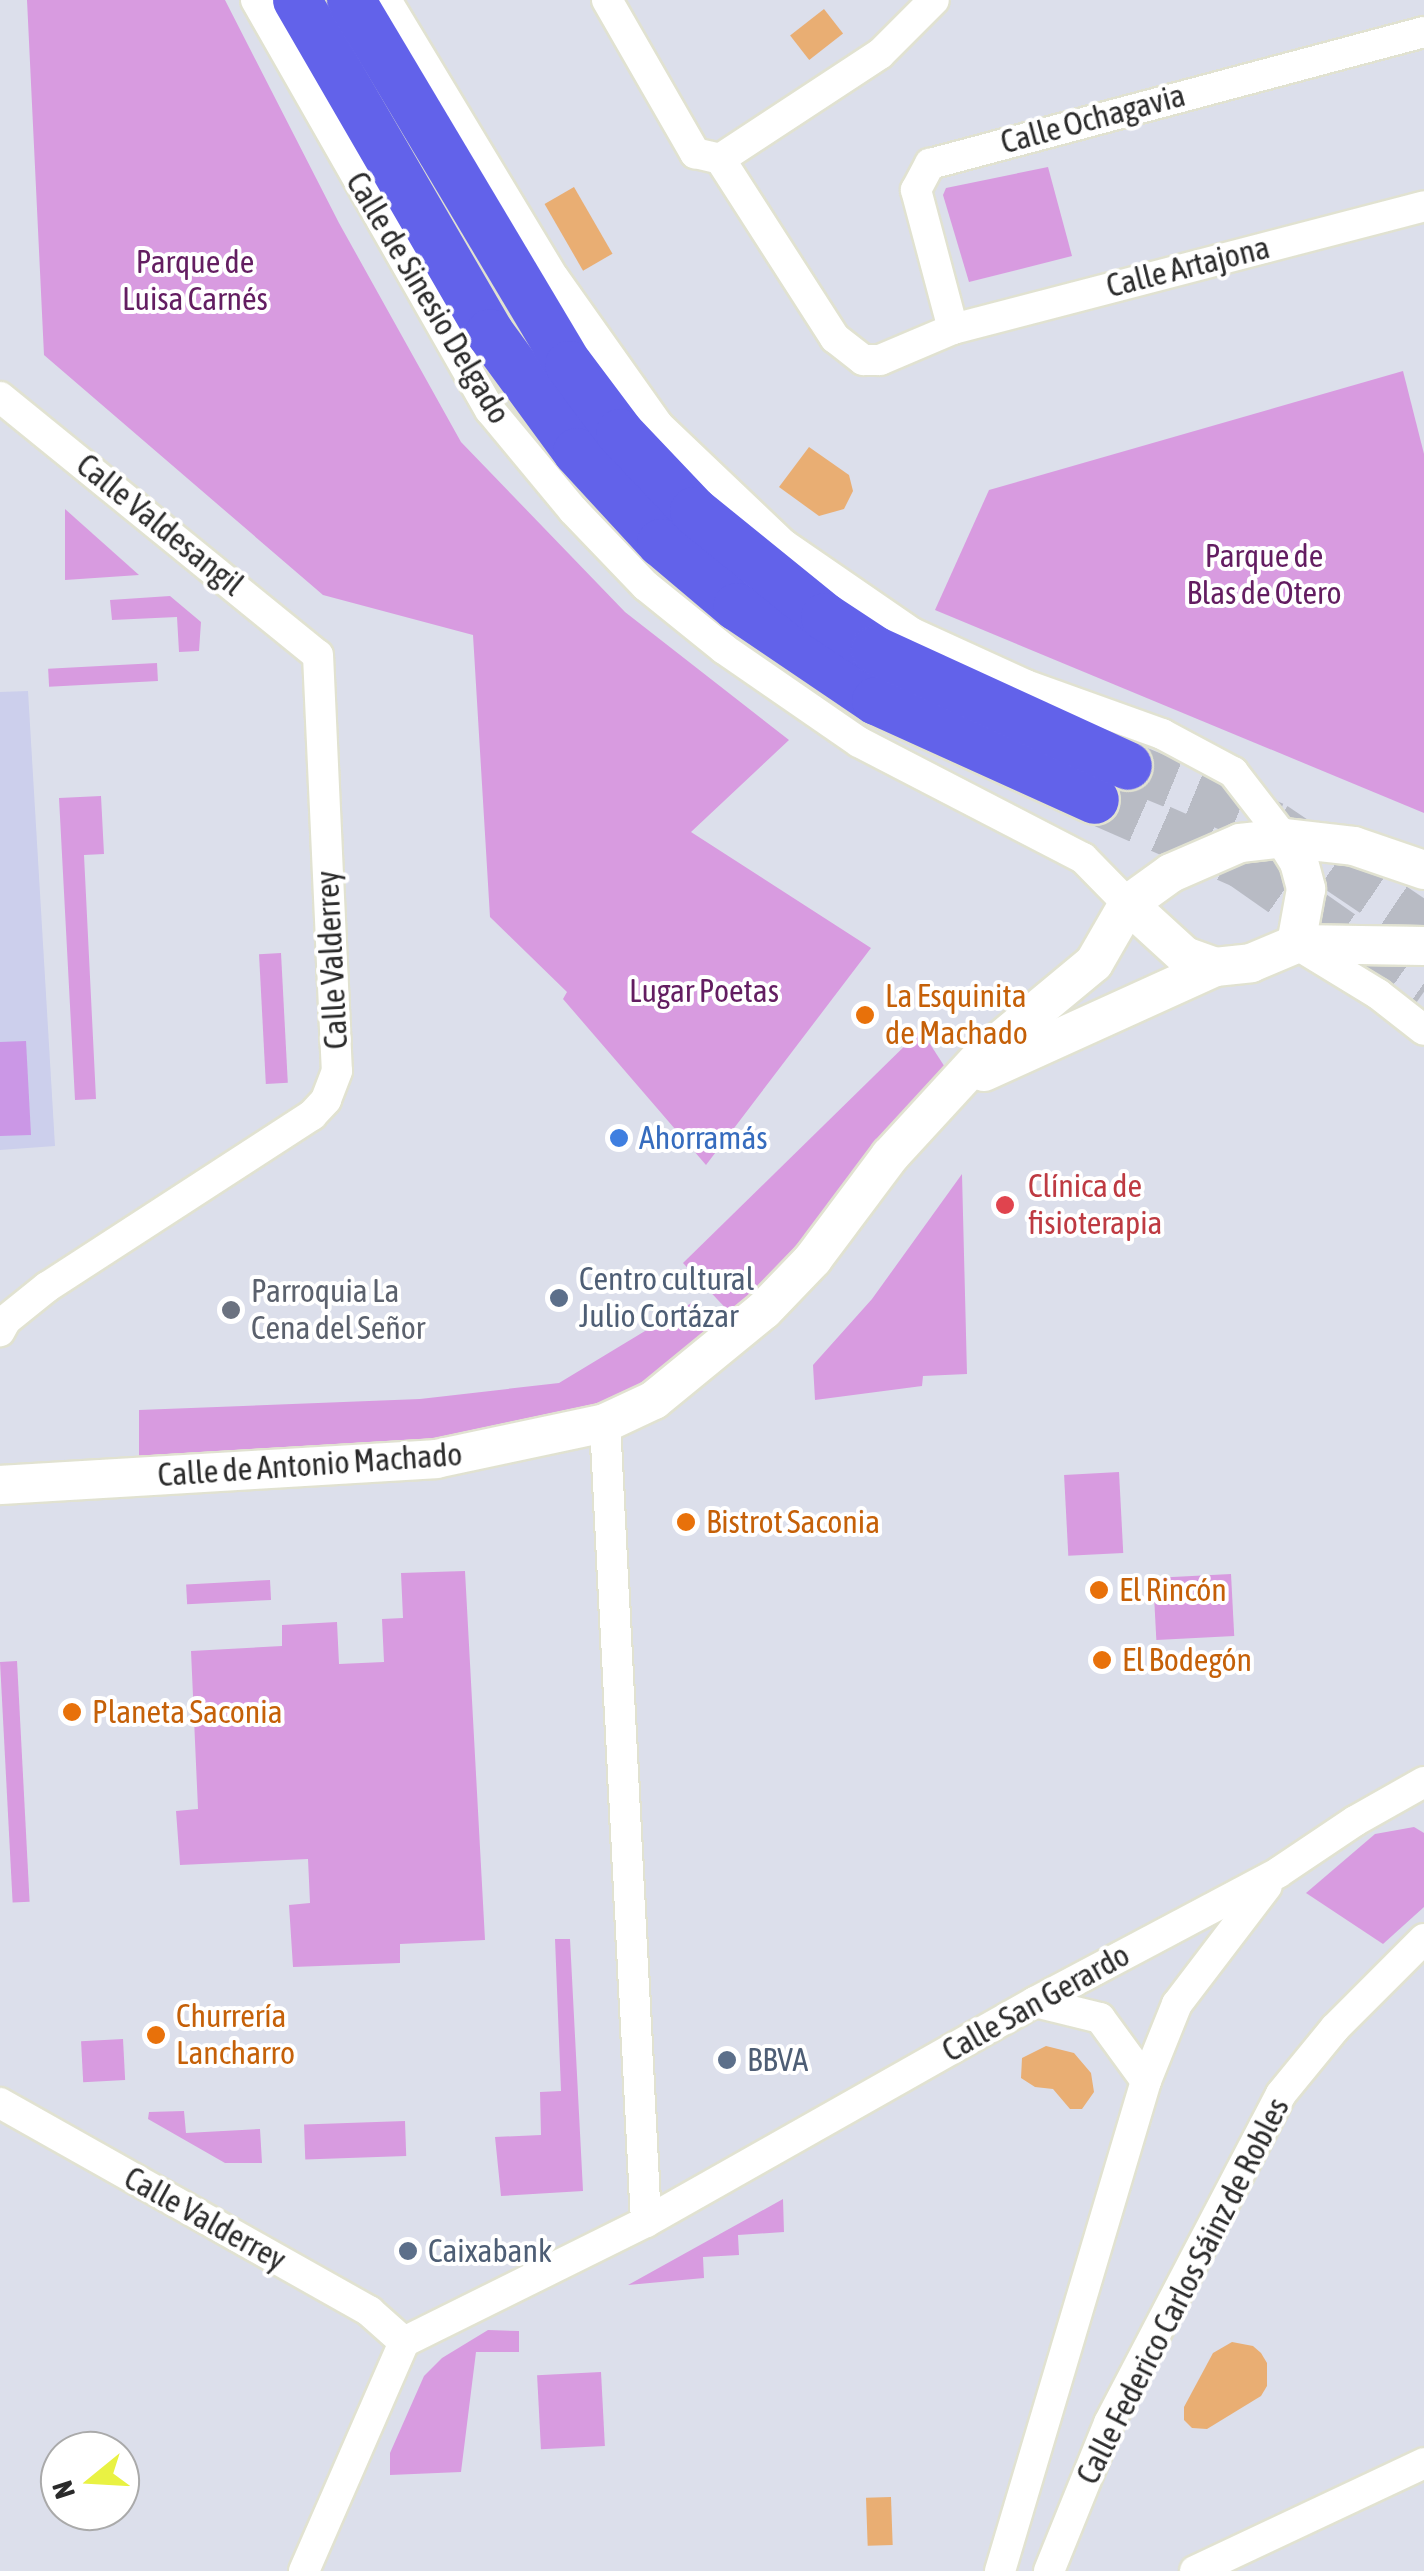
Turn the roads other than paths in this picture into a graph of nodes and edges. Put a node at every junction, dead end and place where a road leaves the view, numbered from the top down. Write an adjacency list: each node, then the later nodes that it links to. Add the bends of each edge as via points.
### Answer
1 (256, 0): 17 (street, Calle de Sinesio Delgado, via 490,410 646,586 859,742 1083,858)
2 (297, 0): 14 (main road, Calle de Sinesio Delgado, via 490,333 577,452 661,543 737,607 876,700)
3 (351, 0): 13 (main road, via 568,364 620,433 694,511 824,617 876,650)
4 (386, 0): 15 (street, via 554,278 658,425 783,544 912,633 1026,685 1162,734 1233,772)
5 (606, 0): 8 (street, via 695,153)
6 (934, 0): 8 (street, via 880,54)
7 (1424, 32): 10 (street, Calle Ochagavia, via 930,164 916,190)
8 (720, 159): 10 (street, Calle Artajona, via 849,352 880,360)
9 (1424, 206): 10 (street, Calle Artajona)
10 (952, 328)
11 (0, 397): 12 (street, Calle Valdesangil)
12 (318, 656): 23 (street, Calle Valderrey, via 338,1071 333,1087 312,1115 47,1287)
13 (1128, 766)
14 (1094, 800)
15 (1284, 838): 16 (street, Calle de Antonio Machado, via 1354,846); 17 (street, Calle de Antonio Machado, via 1240,843 1192,860); 18 (street, via 1306,888)
16 (1424, 870)
17 (1128, 904): 20 (street, via 1186,956); 22 (street, Calle de Antonio Machado, via 1094,963)
18 (1296, 944): 19 (street, Calle de Antonio Machado); 20 (street, Calle de Antonio Machado, via 1250,963); 21 (street)
19 (1424, 946)
20 (1215, 967): 22 (street, Calle de Antonio Machado)
21 (1424, 1030)
22 (954, 1086): 24 (street, Calle de Antonio Machado, via 890,1156 813,1260 764,1310 654,1400)
23 (0, 1331)
24 (605, 1422): 25 (street, Calle de Antonio Machado, via 436,1460); 32 (street)
25 (0, 1485)
26 (1424, 1782): 27 (street, Calle San Gerardo)
27 (1279, 1872): 29 (street, Calle San Gerardo); 30 (street, Calle Federico Carlos Sáinz de Robles, via 1177,2004)
28 (1424, 1939): 37 (street, Calle Federico Carlos Sáinz de Robles, via 1335,2028 1281,2094 1109,2422)
29 (1035, 2002): 30 (street, via 1100,2018); 32 (street, Calle San Gerardo)
30 (1146, 2081): 36 (street, Calle Federico Carlos Sáinz de Robles)
31 (0, 2103): 33 (street, Calle Valderrey)
32 (646, 2222): 33 (street, Calle San Gerardo)
33 (414, 2339): 35 (street)
34 (1424, 2464): 38 (street)
35 (304, 2571)
36 (1000, 2571)
37 (1048, 2571)
38 (1195, 2571)

